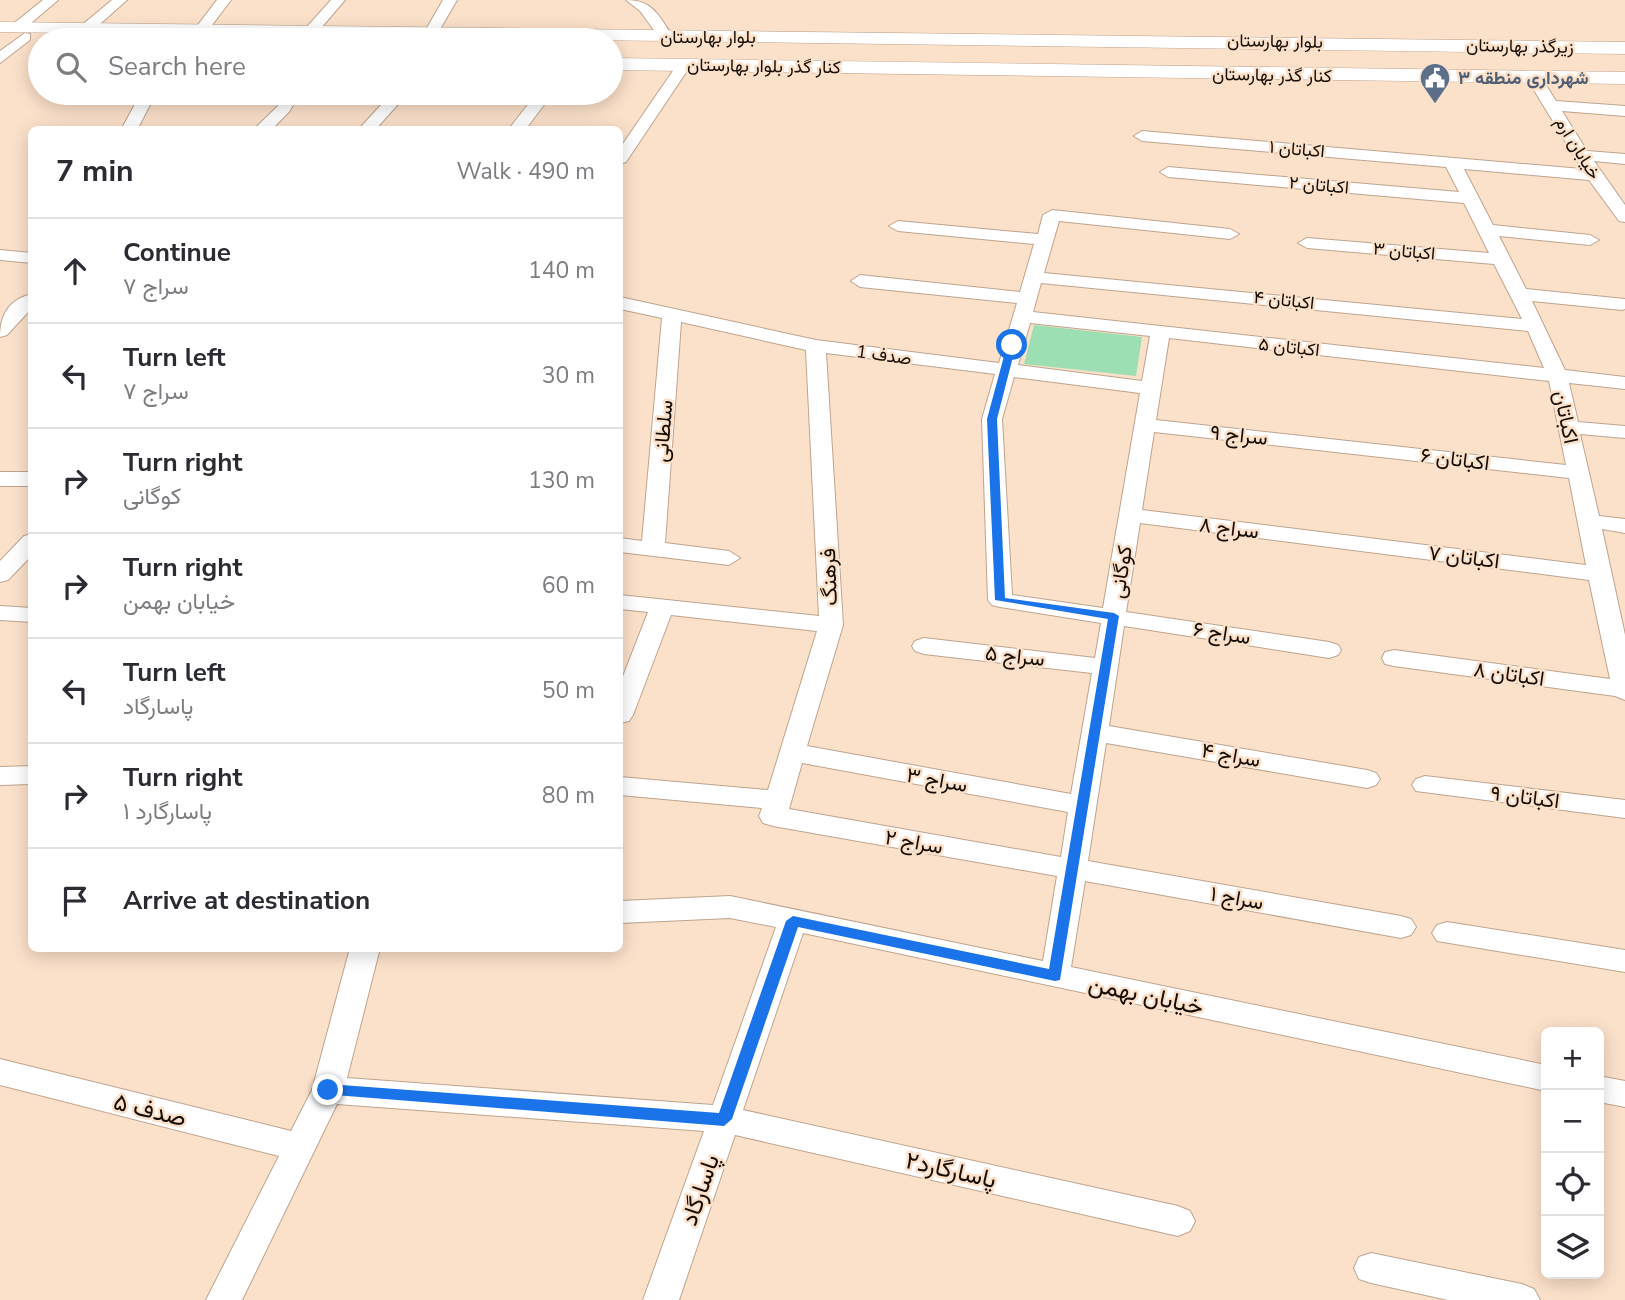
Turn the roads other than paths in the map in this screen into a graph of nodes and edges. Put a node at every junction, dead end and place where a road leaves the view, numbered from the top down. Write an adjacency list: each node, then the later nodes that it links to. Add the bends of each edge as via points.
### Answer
1 (51, 0): 11 (street)
2 (120, 0): 7 (street)
3 (224, 0): 8 (street)
4 (338, 0): 9 (street)
5 (450, 0): 10 (street)
6 (633, 0): 14 (street, via 645,8)
7 (87, 28)
8 (203, 28)
9 (314, 28)
10 (434, 28)
11 (14, 31): 13 (main road, بلوار بهارستان); 23 (street)
12 (623, 36): 14 (main road, بلوار بهارستان)
13 (0, 37)
14 (666, 37): 16 (main road, بلوار بهارستان)
15 (1625, 37): 17 (main road, via 1503,34)
16 (861, 43): 18 (main road, بلوار بهارستان); 19 (main road, بلوار بهارستان)
17 (1376, 43): 19 (main road, بلوار بهارستان); 21 (main road, بلوار بهارستان)
18 (623, 45)
19 (958, 45): 22 (main road, بلوار بهارستان)
20 (1625, 48): 21 (main road, زیرگذر بهارستان)
21 (1419, 52): 22 (main road, بلوار بهارستان); 24 (main road, زیرگذر بهارستان)
22 (1260, 57): 28 (main road)
23 (0, 59)
24 (1625, 62)
25 (623, 64): 26 (main road, کنار گذر بلوار بهارستان)
26 (684, 65): 27 (main road, کنار گذر بلوار بهارستان); 42 (street)
27 (918, 69): 28 (main road, کنار گذر بهارستان)
28 (1345, 75): 29 (main road, کنار گذر بهارستان)
29 (1534, 77): 30 (main road, کنار گذر بهارستان); 35 (street, خیابان ارم)
30 (1625, 78)
31 (142, 105): 37 (street)
32 (284, 105): 38 (street)
33 (389, 105): 39 (street)
34 (536, 105): 40 (street)
35 (1551, 105): 36 (street); 43 (street, خیابان ارم)
36 (1625, 111)
37 (131, 126)
38 (265, 126)
39 (370, 126)
40 (519, 126)
41 (1142, 136): 45 (street, اکباتان ۱)
42 (623, 155)
43 (1582, 155): 44 (street); 47 (street, خیابان ارم)
44 (1625, 159)
45 (1451, 162): 47 (street, اکباتان ۱); 48 (street, اکباتان)
46 (1168, 172): 48 (street, اکباتان ۲)
47 (1594, 175): 49 (street, خیابان ارم)
48 (1470, 198): 51 (street, اکباتان)
49 (1625, 217)
50 (898, 226): 53 (street)
51 (1486, 230): 54 (street); 58 (street, اکباتان)
52 (1230, 234): 53 (street, via 1052,215)
53 (1044, 240): 59 (street)
54 (1590, 240)
55 (1307, 243): 58 (street, اکباتان ۳)
56 (0, 255): 57 (street)
57 (28, 258)
58 (1501, 259): 61 (street, اکباتان)
59 (1033, 277): 65 (street); 67 (street, اکباتان ۴)
60 (860, 281): 65 (street, اکباتان ۵)
61 (1518, 294): 64 (street); 67 (street, اکباتان)
62 (28, 302): 68 (street)
63 (623, 304): 66 (street, صدف 1)
64 (1622, 304)
65 (1023, 307): 69 (street, اکباتان ۵); 71 (street)
66 (672, 314): 70 (street, صدف 1); 88 (street, سلطانی)
67 (1535, 326): 72 (street, اکباتان)
68 (0, 331)
69 (1160, 333): 72 (street, اکباتان ۵); 74 (street, کوگانی)
70 (816, 346): 71 (street, صدف 1); 97 (street, فرهنگ)
71 (1004, 371): 74 (street, صدف 1); 96 (street, سراج ۶, via 992,419 1000,600)
72 (1558, 378): 73 (street, اکباتان ۵); 76 (street, اکباتان)
73 (1625, 383)
74 (1151, 388): 75 (street, کوگانی)
75 (1145, 425): 78 (street, سراج ۹); 82 (street, کوگانی)
76 (1568, 427): 77 (street); 79 (street, اکباتان)
77 (1625, 432)
78 (1332, 445): 79 (street, اکباتان ۶)
79 (1578, 473): 83 (street, اکباتان)
80 (0, 479): 81 (street)
81 (28, 479)
82 (1130, 515): 85 (street, سراج ۸); 96 (street, کوگانی)
83 (1589, 521): 84 (street); 90 (street, اکباتان)
84 (1625, 526)
85 (1328, 541): 90 (street, اکباتان ۷)
86 (28, 545): 91 (street)
87 (623, 545): 88 (street)
88 (653, 548): 89 (street)
89 (729, 558)
90 (1600, 574): 98 (street, اکباتان)
91 (0, 575)
92 (623, 602): 93 (street)
93 (662, 607): 97 (street); 104 (street)
94 (0, 613): 95 (street)
95 (28, 615)
96 (1114, 616): 100 (street, سراج ۶); 102 (street, کوگانی)
97 (831, 625): 106 (street, فرهنگ)
98 (1618, 629): 103 (street, اکباتان)
99 (924, 646): 102 (street, سراج ۵)
100 (1329, 650)
101 (1394, 658): 103 (street, اکباتان ۸)
102 (1106, 667): 105 (street, کوگانی)
103 (1625, 690)
104 (623, 707)
105 (1095, 732): 109 (street, سراج ۴); 113 (street, کوگانی)
106 (792, 752): 112 (street, فرهنگ); 113 (street, سراج ۳)
107 (28, 775): 108 (street)
108 (0, 776)
109 (1367, 779)
110 (1425, 785): 114 (street, اکباتان ۹)
111 (623, 786): 112 (street)
112 (777, 800): 115 (street, سراج ۲, via 772,817)
113 (1083, 805): 115 (street, کوگانی)
114 (1625, 809)
115 (1073, 870): 118 (street, سراج ۱); 122 (street, کوگانی)
116 (623, 912): 117 (street, خیابان بهمن, via 730,907)
117 (793, 921): 122 (street, خیابان بهمن); 128 (street, پاسارگاد)
118 (1401, 926)
119 (1447, 933): 121 (street)
120 (364, 952): 126 (street)
121 (1625, 961)
122 (1055, 976): 124 (street, خیابان بهمن)
123 (0, 1072): 129 (street, صدف ۵)
124 (1541, 1077)
125 (1604, 1089): 127 (street)
126 (328, 1090): 128 (street, پاسارگارد۲); 129 (street)
127 (1625, 1094)
128 (724, 1119): 130 (street, پاسارگارد۲); 133 (street, پاسارگاد)
129 (299, 1147): 132 (street)
130 (1178, 1221)
131 (1371, 1268): 134 (street)
132 (224, 1300)
133 (661, 1300)
134 (1522, 1300)

